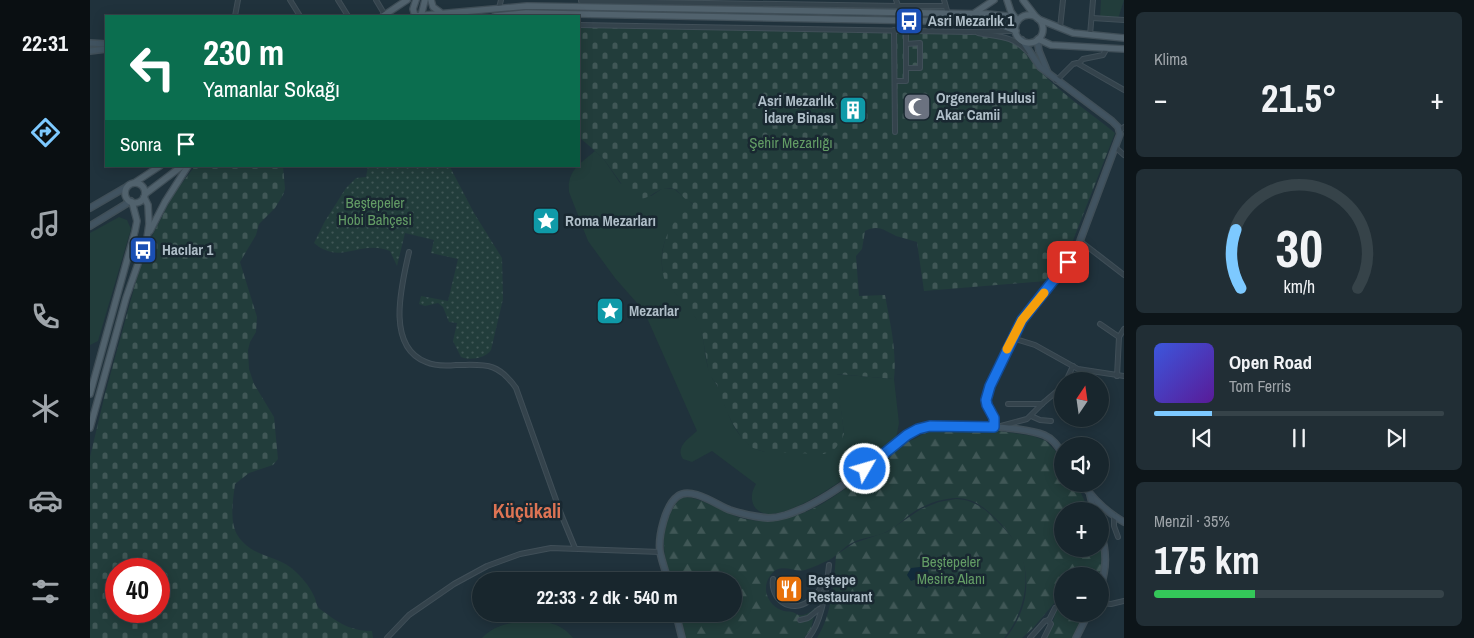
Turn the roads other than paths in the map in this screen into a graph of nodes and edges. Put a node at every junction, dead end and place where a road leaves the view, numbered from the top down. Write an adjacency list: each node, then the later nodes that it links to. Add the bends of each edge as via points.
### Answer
1 (238, 0): 31 (street)
2 (290, 0): 32 (street)
3 (338, 0): 33 (street)
4 (376, 0): 34 (street)
5 (407, 0): 35 (main road)
6 (416, 0): 36 (main road, via 413,9)
7 (425, 0): 37 (main road)
8 (431, 0): 28 (main road, via 433,8)
9 (501, 0): 26 (street)
10 (848, 0): 24 (street)
11 (896, 0): 27 (street)
12 (944, 0): 25 (street)
13 (994, 0): 30 (main road)
14 (1007, 0): 43 (main road, via 1010,12)
15 (1022, 0): 40 (main road)
16 (1063, 0): 45 (street)
17 (1094, 0): 41 (street)
18 (602, 1): 19 (street); 22 (street)
19 (641, 1): 23 (street)
20 (804, 2): 23 (street); 24 (street)
21 (545, 3): 22 (main road); 26 (main road)
22 (581, 3): 23 (main road)
23 (759, 5): 27 (main road)
24 (850, 6): 27 (street)
25 (945, 6): 27 (street); 29 (street)
26 (499, 8): 28 (main road)
27 (899, 9): 29 (main road)
28 (442, 13): 38 (main road)
29 (948, 14): 30 (main road)
30 (973, 14): 43 (main road, via 1005,15)
31 (235, 15)
32 (299, 15)
33 (347, 15)
34 (384, 15)
35 (385, 15)
36 (416, 15)
37 (418, 15)
38 (425, 15)
39 (505, 15): 48 (main road, via 984,22)
40 (1037, 18): 43 (main road, via 1025,16); 45 (main road); 53 (main road, via 1043,30)
41 (1092, 18): 42 (street); 50 (street)
42 (1124, 20)
43 (1018, 21): 48 (main road)
44 (580, 25): 46 (street)
45 (1060, 28): 50 (main road)
46 (894, 30): 47 (street); 65 (street)
47 (906, 30): 49 (street); 56 (street)
48 (1016, 31): 49 (street); 52 (main road)
49 (970, 32): 61 (street, via 1007,38)
50 (1090, 35): 51 (main road)
51 (1124, 38)
52 (1022, 40): 53 (main road); 61 (street)
53 (1037, 40): 57 (main road, via 1051,45); 64 (street)
54 (90, 43): 55 (street)
55 (105, 44)
56 (906, 44): 63 (street); 63 (street, via 920,44 920,68)
57 (1107, 48): 59 (main road); 62 (street, via 1103,55 1083,59)
58 (105, 49): 60 (street)
59 (1124, 49)
60 (90, 51)
61 (1031, 54): 64 (street)
62 (1079, 63): 66 (street, via 1073,64); 67 (street)
63 (906, 68): 65 (street, via 906,81)
64 (1049, 76): 66 (street)
65 (895, 81): 69 (street)
66 (1056, 81): 68 (street)
67 (1124, 90)
68 (1122, 129): 70 (street)
69 (895, 132)
70 (1115, 147): 71 (street); 82 (street)
71 (1124, 155)
72 (158, 167): 75 (main road)
73 (181, 167): 77 (main road)
74 (187, 167): 81 (main road)
75 (134, 183): 76 (main road); 77 (main road, via 142,186)
76 (128, 186): 78 (main road, via 126,195); 79 (street)
77 (145, 195): 78 (main road, via 139,202); 81 (main road, via 149,224)
78 (131, 202): 80 (street); 93 (main road, via 137,221 135,231)
79 (90, 208)
80 (90, 226)
81 (147, 238): 100 (main road, via 126,298)
82 (1080, 241): 84 (street); 88 (street, via 1071,259 1022,320)
83 (409, 252): 107 (street, via 399,308 405,344 409,351 426,363 491,366 510,379)
84 (1124, 275)
85 (1100, 324): 87 (street)
86 (1124, 329): 87 (street)
87 (1119, 337): 91 (street)
88 (1012, 338): 89 (street); 99 (street, via 986,394)
89 (1073, 366): 90 (street); 91 (street)
90 (1070, 372)
91 (1117, 376): 92 (street)
92 (1124, 376)
93 (90, 394)
94 (1054, 394): 96 (street)
95 (1008, 404): 96 (street)
96 (1042, 404): 97 (street)
97 (1031, 416): 98 (street); 99 (street)
98 (1051, 421)
99 (994, 427): 101 (street, via 1034,432); 108 (street, via 930,426 918,429 818,501 784,516 748,515 697,495 682,493 667,512 660,537)
100 (90, 428)
101 (1054, 442)
102 (1090, 494): 103 (street); 104 (street)
103 (1092, 502)
104 (1114, 515): 105 (street); 106 (street)
105 (1124, 522)
106 (1118, 537)
107 (574, 548): 108 (street); 121 (street, via 551,548 520,554 487,566 427,601)
108 (660, 552): 110 (street)
109 (830, 565): 111 (street)
110 (666, 572)
111 (828, 577): 112 (street, via 808,602 793,606 777,597); 115 (street)
112 (773, 579)
113 (1124, 601): 114 (street)
114 (1109, 604)
115 (822, 606): 117 (street, via 816,613); 123 (street)
116 (1054, 610): 118 (street)
117 (800, 620)
118 (1049, 620): 124 (street); 125 (street, via 1051,624)
119 (678, 622): 122 (street)
120 (1084, 622): 126 (street)
121 (387, 638)
122 (682, 638)
123 (808, 638)
124 (1030, 638)
125 (1044, 638)
126 (1076, 638)

